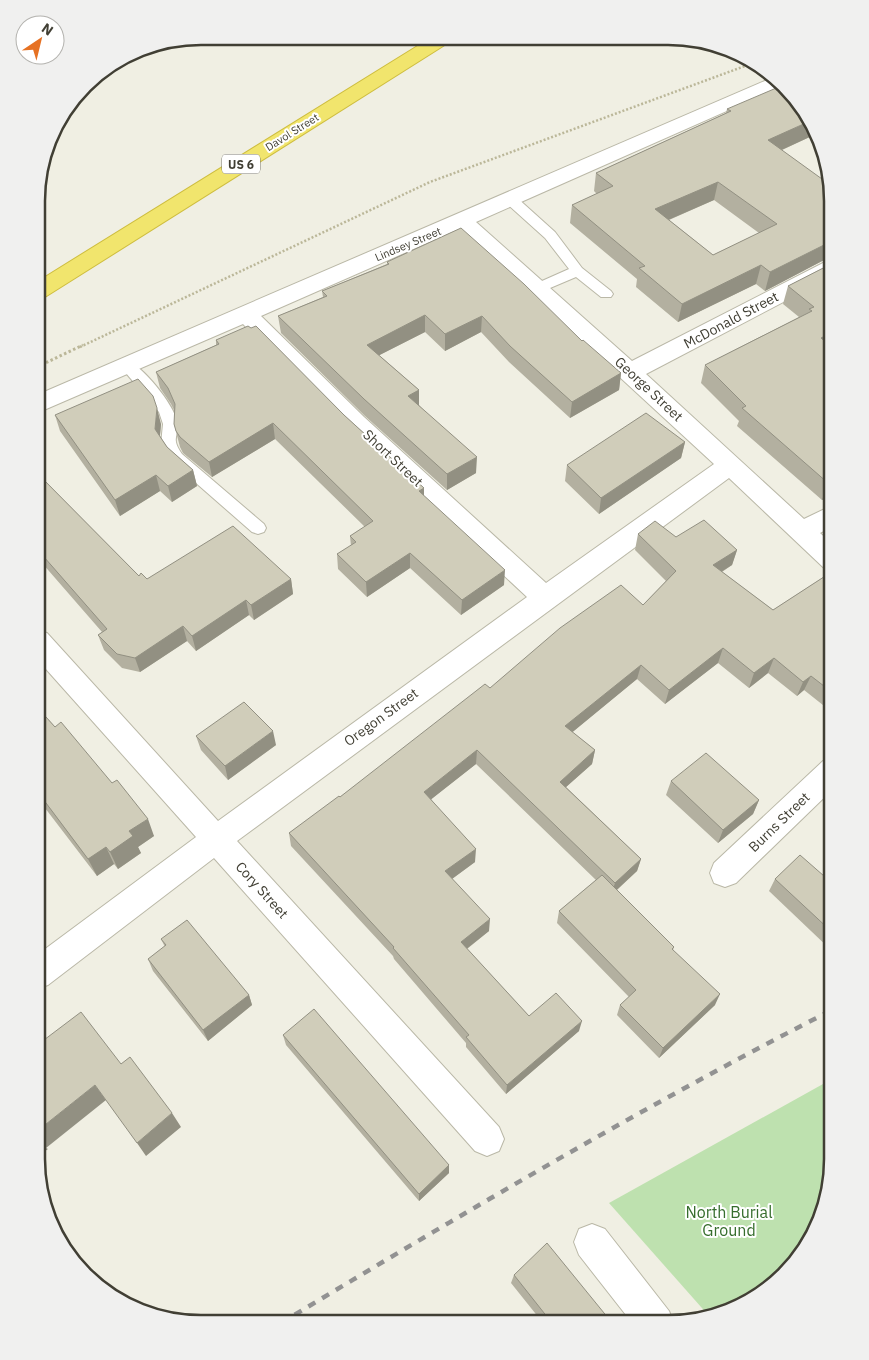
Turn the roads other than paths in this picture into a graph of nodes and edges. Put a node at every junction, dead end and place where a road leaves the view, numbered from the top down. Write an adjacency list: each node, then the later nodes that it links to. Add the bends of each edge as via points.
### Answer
1 (432, 45): 7 (highway, Davol Street / US 6)
2 (771, 85): 3 (street, Lindsey Street)
3 (510, 199): 4 (street, Lindsey Street); 5 (lane, via 550,235)
4 (462, 220): 8 (street, George Street); 10 (street, Lindsey Street)
5 (577, 271): 8 (lane); 9 (lane)
6 (824, 272): 12 (street, McDonald Street)
7 (45, 288)
8 (538, 288): 12 (street, George Street)
9 (606, 294)
10 (246, 314): 11 (street, Lindsey Street); 19 (street, Short Street, via 342,411)
11 (127, 366): 13 (street, Lindsey Street); 16 (lane, via 166,412 170,420 166,441 177,458)
12 (630, 372): 14 (street, George Street)
13 (45, 402)
14 (730, 465): 17 (street, George Street); 19 (street, Oregon Street)
15 (824, 519): 17 (street)
16 (258, 528)
17 (801, 532): 18 (street, George Street)
18 (824, 553)
19 (545, 598): 22 (street, Oregon Street)
20 (45, 650): 22 (street, Cory Street)
21 (824, 778): 23 (street, Burns Street)
22 (215, 839): 24 (street, Oregon Street); 25 (street, Cory Street)
23 (725, 873)
24 (45, 967)
25 (487, 1139)
26 (592, 1242): 27 (street)
27 (649, 1315)

